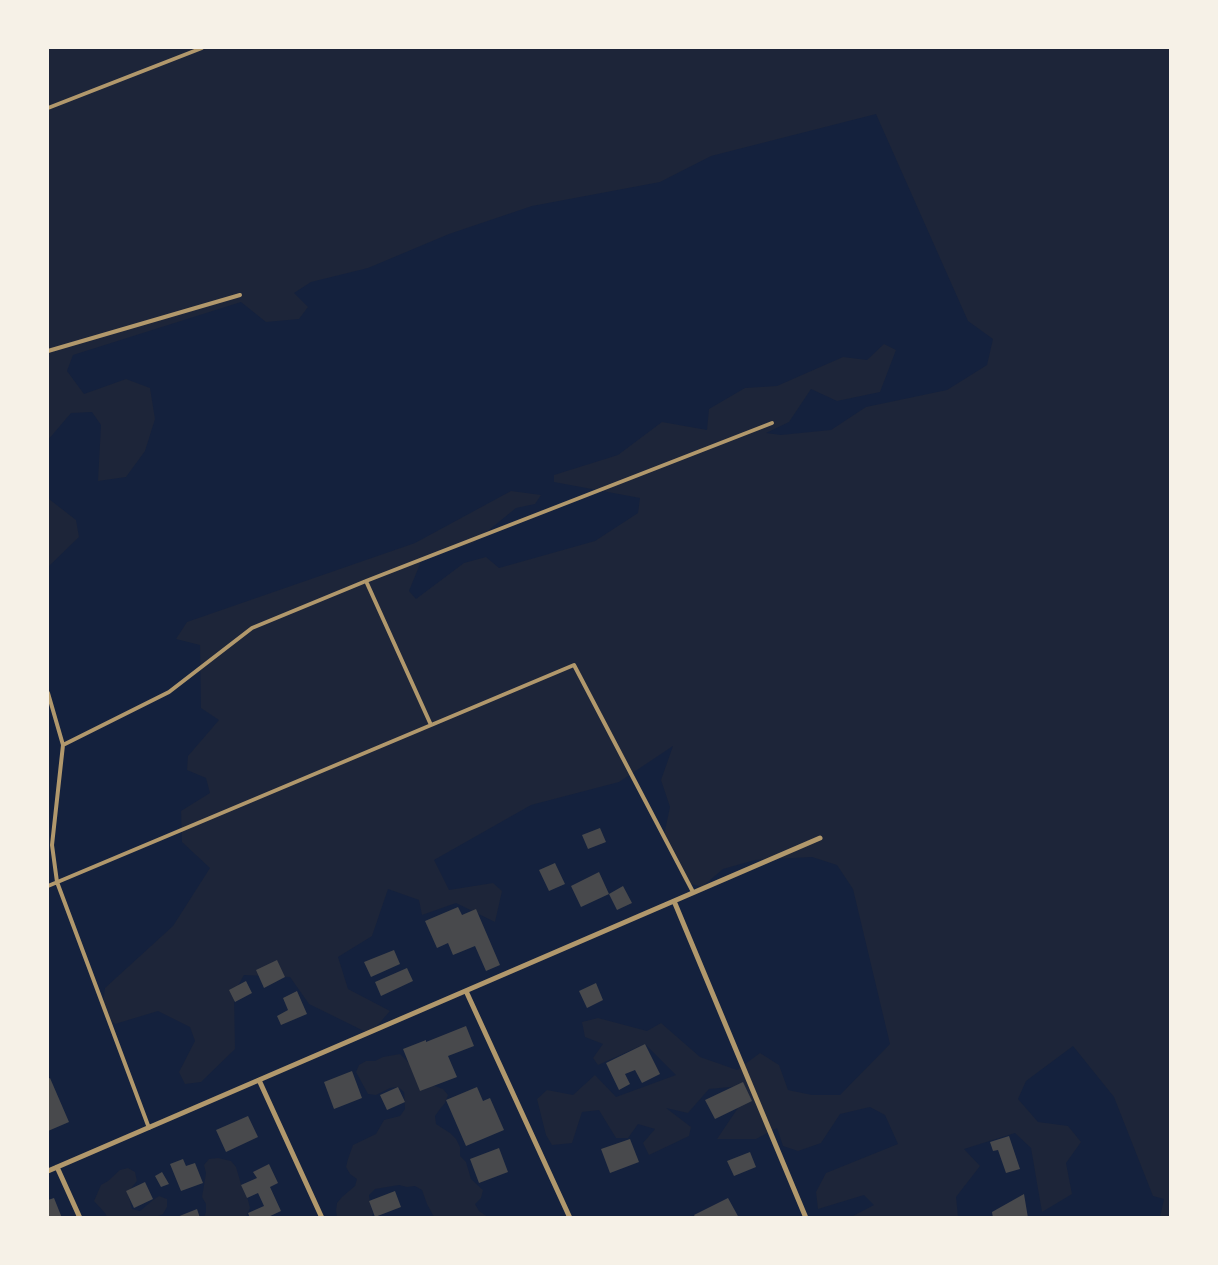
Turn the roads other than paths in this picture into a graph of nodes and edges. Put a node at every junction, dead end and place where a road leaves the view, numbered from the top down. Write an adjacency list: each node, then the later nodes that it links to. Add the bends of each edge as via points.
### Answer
1 (202, 48): 2 (lane)
2 (48, 108)
3 (240, 295): 4 (lane)
4 (48, 351)
5 (772, 423): 6 (lane)
6 (366, 581): 8 (lane); 9 (lane, via 252,628 169,692)
7 (48, 693): 9 (lane)
8 (431, 725): 11 (lane); 13 (lane, via 574,665)
9 (63, 745): 11 (lane, via 52,845)
10 (820, 838): 13 (street)
11 (57, 882): 12 (lane); 17 (lane)
12 (48, 886)
13 (693, 892): 14 (street)
14 (674, 901): 15 (street); 23 (street)
15 (466, 991): 16 (street); 22 (street)
16 (259, 1080): 17 (street); 21 (street)
17 (149, 1128): 18 (street)
18 (58, 1167): 19 (street); 20 (street)
19 (48, 1171)
20 (80, 1218)
21 (322, 1218)
22 (570, 1218)
23 (806, 1218)

